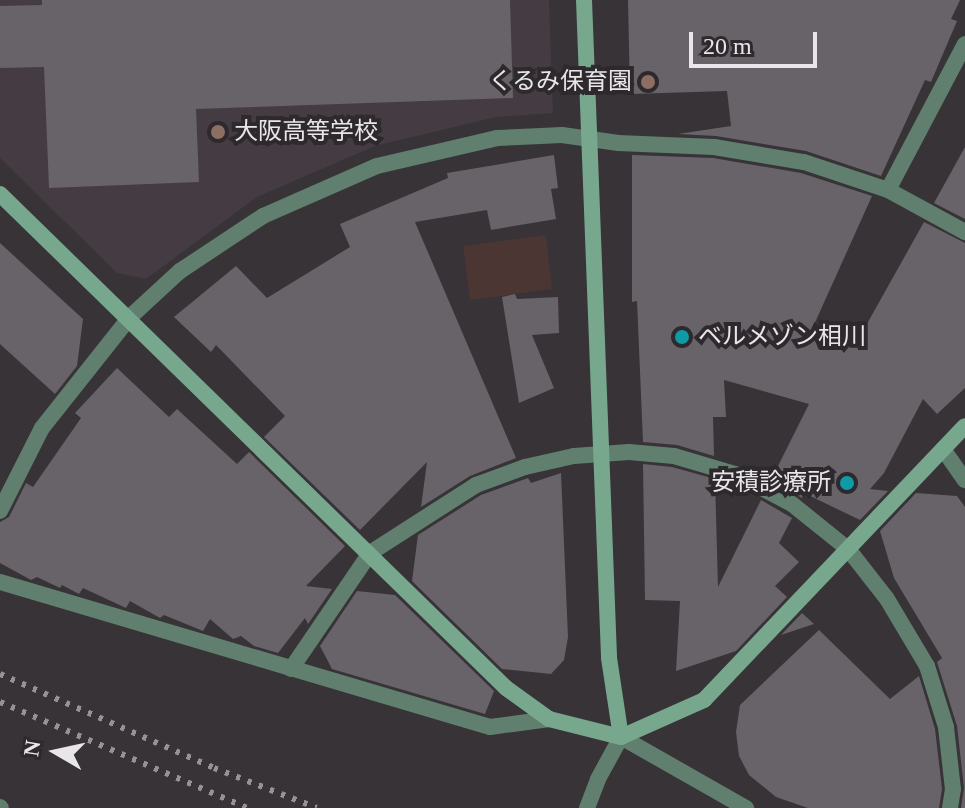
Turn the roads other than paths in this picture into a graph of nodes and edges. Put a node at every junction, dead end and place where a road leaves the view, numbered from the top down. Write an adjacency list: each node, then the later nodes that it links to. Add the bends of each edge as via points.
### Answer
1 (584, 0): 3 (street)
2 (965, 44): 4 (street)
3 (588, 140): 4 (street, via 729,149 804,162); 7 (street, via 562,135 497,138 377,166 263,216 180,271); 10 (street)
4 (888, 190): 6 (street)
5 (0, 194): 7 (street)
6 (965, 232)
7 (130, 317): 12 (street, via 42,428); 14 (street)
8 (965, 426): 9 (street)
9 (943, 449): 11 (street); 13 (street)
10 (603, 453): 13 (street, via 674,456 735,474 792,504); 14 (street, via 525,467 476,485); 18 (street, via 609,658)
11 (965, 480)
12 (0, 511)
13 (848, 549): 18 (street, via 704,700); 21 (street, via 887,599 927,666 946,727)
14 (370, 553): 16 (street); 17 (street, via 506,688)
15 (0, 582): 16 (street)
16 (291, 669): 17 (street, via 490,727)
17 (549, 719): 18 (street)
18 (621, 737): 19 (street); 20 (street)
19 (587, 808)
20 (746, 808)
21 (950, 808)

